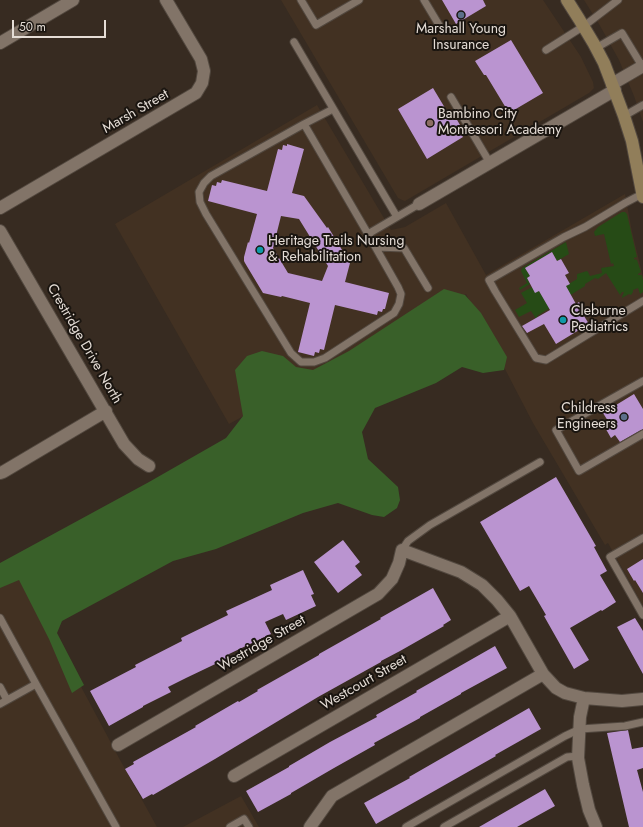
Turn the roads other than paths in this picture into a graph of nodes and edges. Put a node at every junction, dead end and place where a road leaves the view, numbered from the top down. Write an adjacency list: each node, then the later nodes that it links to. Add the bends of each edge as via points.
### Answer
1 (73, 0): 11 (street)
2 (166, 0): 25 (street, Marsh Street, via 201,59 204,71 202,83 196,93)
3 (301, 0): 4 (lane, via 316,25)
4 (359, 0)
5 (424, 0): 9 (lane)
6 (567, 0): 8 (street)
7 (618, 0): 8 (lane)
8 (584, 26): 12 (street); 13 (lane)
9 (442, 30)
10 (294, 42): 18 (lane)
11 (0, 43)
12 (596, 48): 14 (lane, via 622,33); 15 (street)
13 (546, 50)
14 (643, 66): 15 (street)
15 (613, 87): 19 (street); 21 (street)
16 (451, 97): 21 (lane)
17 (643, 105): 19 (lane)
18 (333, 109): 20 (lane); 26 (lane)
19 (624, 116): 22 (street)
20 (304, 124): 28 (lane); 29 (lane, via 211,176 199,192 200,202 206,214 291,354 301,362 314,362 325,358 394,313 401,294)
21 (490, 163): 24 (street)
22 (640, 168): 23 (street)
23 (643, 196): 31 (lane, via 625,203 489,280 536,358 546,360)
24 (419, 204): 26 (lane)
25 (0, 208)
26 (397, 217): 28 (lane)
27 (0, 231): 33 (street, Crestridge Drive North)
28 (368, 234): 29 (lane)
29 (376, 247): 30 (lane, via 404,248)
30 (428, 288)
31 (643, 301)
32 (643, 381): 34 (lane, via 556,430 579,471)
33 (106, 411): 36 (street, Crestridge Drive North, via 124,444); 37 (street)
34 (643, 434)
35 (540, 462): 39 (lane, via 430,525 408,541)
36 (149, 466)
37 (0, 473)
38 (643, 538): 40 (lane, via 610,557)
39 (402, 550): 41 (street, via 461,572 482,585); 52 (street, Westridge Street, via 392,579 378,594)
40 (643, 615)
41 (510, 616): 43 (street); 54 (street, Westcourt Street)
42 (0, 618): 44 (lane)
43 (543, 674): 46 (street, via 556,688); 58 (street, via 332,796)
44 (36, 684): 48 (lane); 55 (lane)
45 (0, 687): 48 (lane)
46 (584, 698): 47 (street); 51 (street)
47 (643, 698)
48 (7, 700): 49 (lane)
49 (0, 704)
50 (643, 722): 51 (lane)
51 (580, 729): 53 (street); 59 (lane)
52 (118, 745)
53 (578, 756): 60 (lane, via 567,757); 61 (street, via 582,785)
54 (234, 776)
55 (116, 827)
56 (230, 827): 57 (lane, via 244,819)
57 (249, 827)
58 (310, 827)
59 (406, 827)
60 (444, 827)
61 (596, 827)

